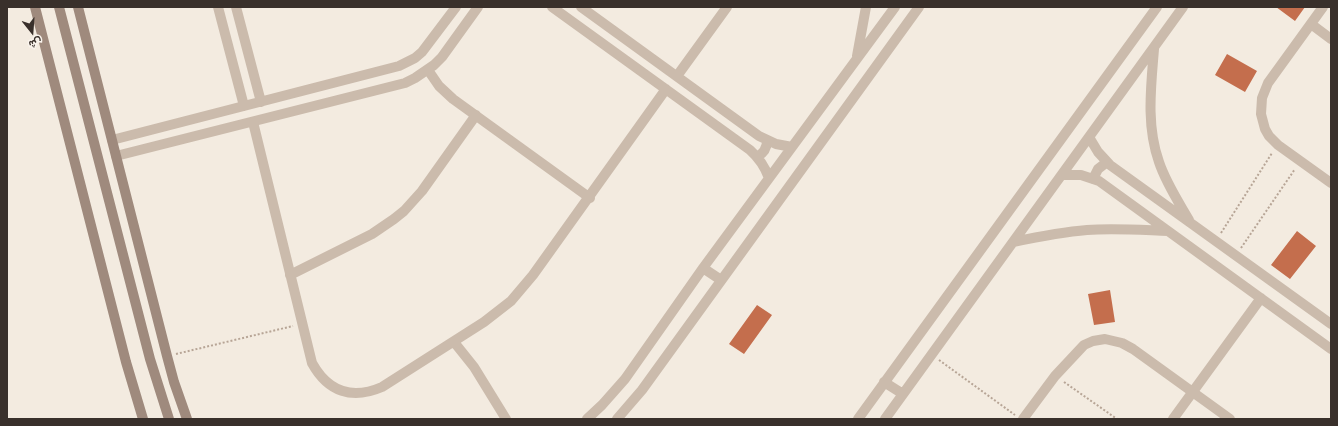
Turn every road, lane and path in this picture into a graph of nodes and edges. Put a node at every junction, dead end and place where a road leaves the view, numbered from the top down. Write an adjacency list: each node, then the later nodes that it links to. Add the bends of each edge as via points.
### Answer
1 (35, 7): 63 (main road)
2 (59, 7): 64 (main road, via 150,359)
3 (78, 7): 31 (main road)
4 (218, 7): 27 (street)
5 (236, 7): 25 (street)
6 (456, 7): 23 (street, via 422,52 407,62)
7 (478, 7): 21 (street, via 442,57)
8 (552, 7): 24 (street)
9 (581, 7): 22 (street)
10 (726, 7): 22 (street)
11 (866, 7): 20 (street)
12 (895, 7): 20 (street)
13 (919, 7): 51 (street)
14 (1157, 7): 60 (street)
15 (1183, 7): 19 (street)
16 (1323, 7): 17 (street)
17 (1311, 24): 18 (street); 33 (street, via 1268,82 1262,98 1262,122 1269,136)
18 (1331, 39)
19 (1154, 47): 30 (street); 44 (street, via 1150,107 1152,135 1164,176)
20 (857, 59): 34 (street)
21 (428, 70): 26 (street, via 405,83); 28 (street, via 446,93)
22 (677, 76): 32 (street)
23 (314, 87): 25 (street); 26 (street)
24 (666, 89): 36 (street); 43 (street)
25 (260, 102): 27 (street)
26 (318, 105): 29 (street)
27 (244, 106): 31 (street)
28 (476, 115): 43 (street); 50 (street, via 422,191 404,211 372,234)
29 (253, 122): 35 (street); 50 (street)
30 (1089, 137): 37 (street); 39 (street)
31 (112, 140): 35 (main road)
32 (767, 141): 34 (street); 36 (street, via 764,152)
33 (1278, 145): 38 (street); 46 (path)
34 (792, 147): 40 (street)
35 (116, 156): 58 (main road)
36 (757, 156): 40 (street)
37 (1107, 162): 41 (street, via 1098,169); 44 (street)
38 (1301, 162): 42 (street); 48 (path)
39 (1062, 175): 41 (street, via 1076,174); 47 (street)
40 (769, 178): 49 (street)
41 (1093, 179): 45 (street)
42 (1331, 183)
43 (590, 198): 55 (street, via 522,288 498,312)
44 (1191, 224): 46 (street)
45 (1168, 231): 47 (street, via 1087,230); 52 (street)
46 (1216, 241): 48 (street)
47 (1013, 242): 57 (street)
48 (1236, 256): 54 (street)
49 (703, 268): 51 (street); 67 (street, via 625,379)
50 (290, 276): 53 (street)
51 (721, 280): 68 (street, via 642,390)
52 (1261, 298): 56 (street); 61 (street)
53 (302, 324): 55 (street, via 309,355 316,371 332,386 352,393 382,387); 58 (path)
54 (1331, 324)
55 (454, 342): 66 (street, via 474,367)
56 (1331, 349)
57 (932, 354): 62 (street); 71 (path)
58 (167, 356): 65 (main road)
59 (1055, 376): 61 (street, via 1084,345 1093,340 1105,339 1133,349); 71 (street); 72 (path)
60 (884, 382): 62 (street); 69 (street)
61 (1193, 392): 73 (street); 74 (street)
62 (903, 394): 70 (street)
63 (143, 419)
64 (169, 419)
65 (187, 419)
66 (506, 419)
67 (587, 419)
68 (617, 419)
69 (858, 419)
70 (885, 419)
71 (1022, 419)
72 (1117, 419)
73 (1173, 419)
74 (1230, 419)

